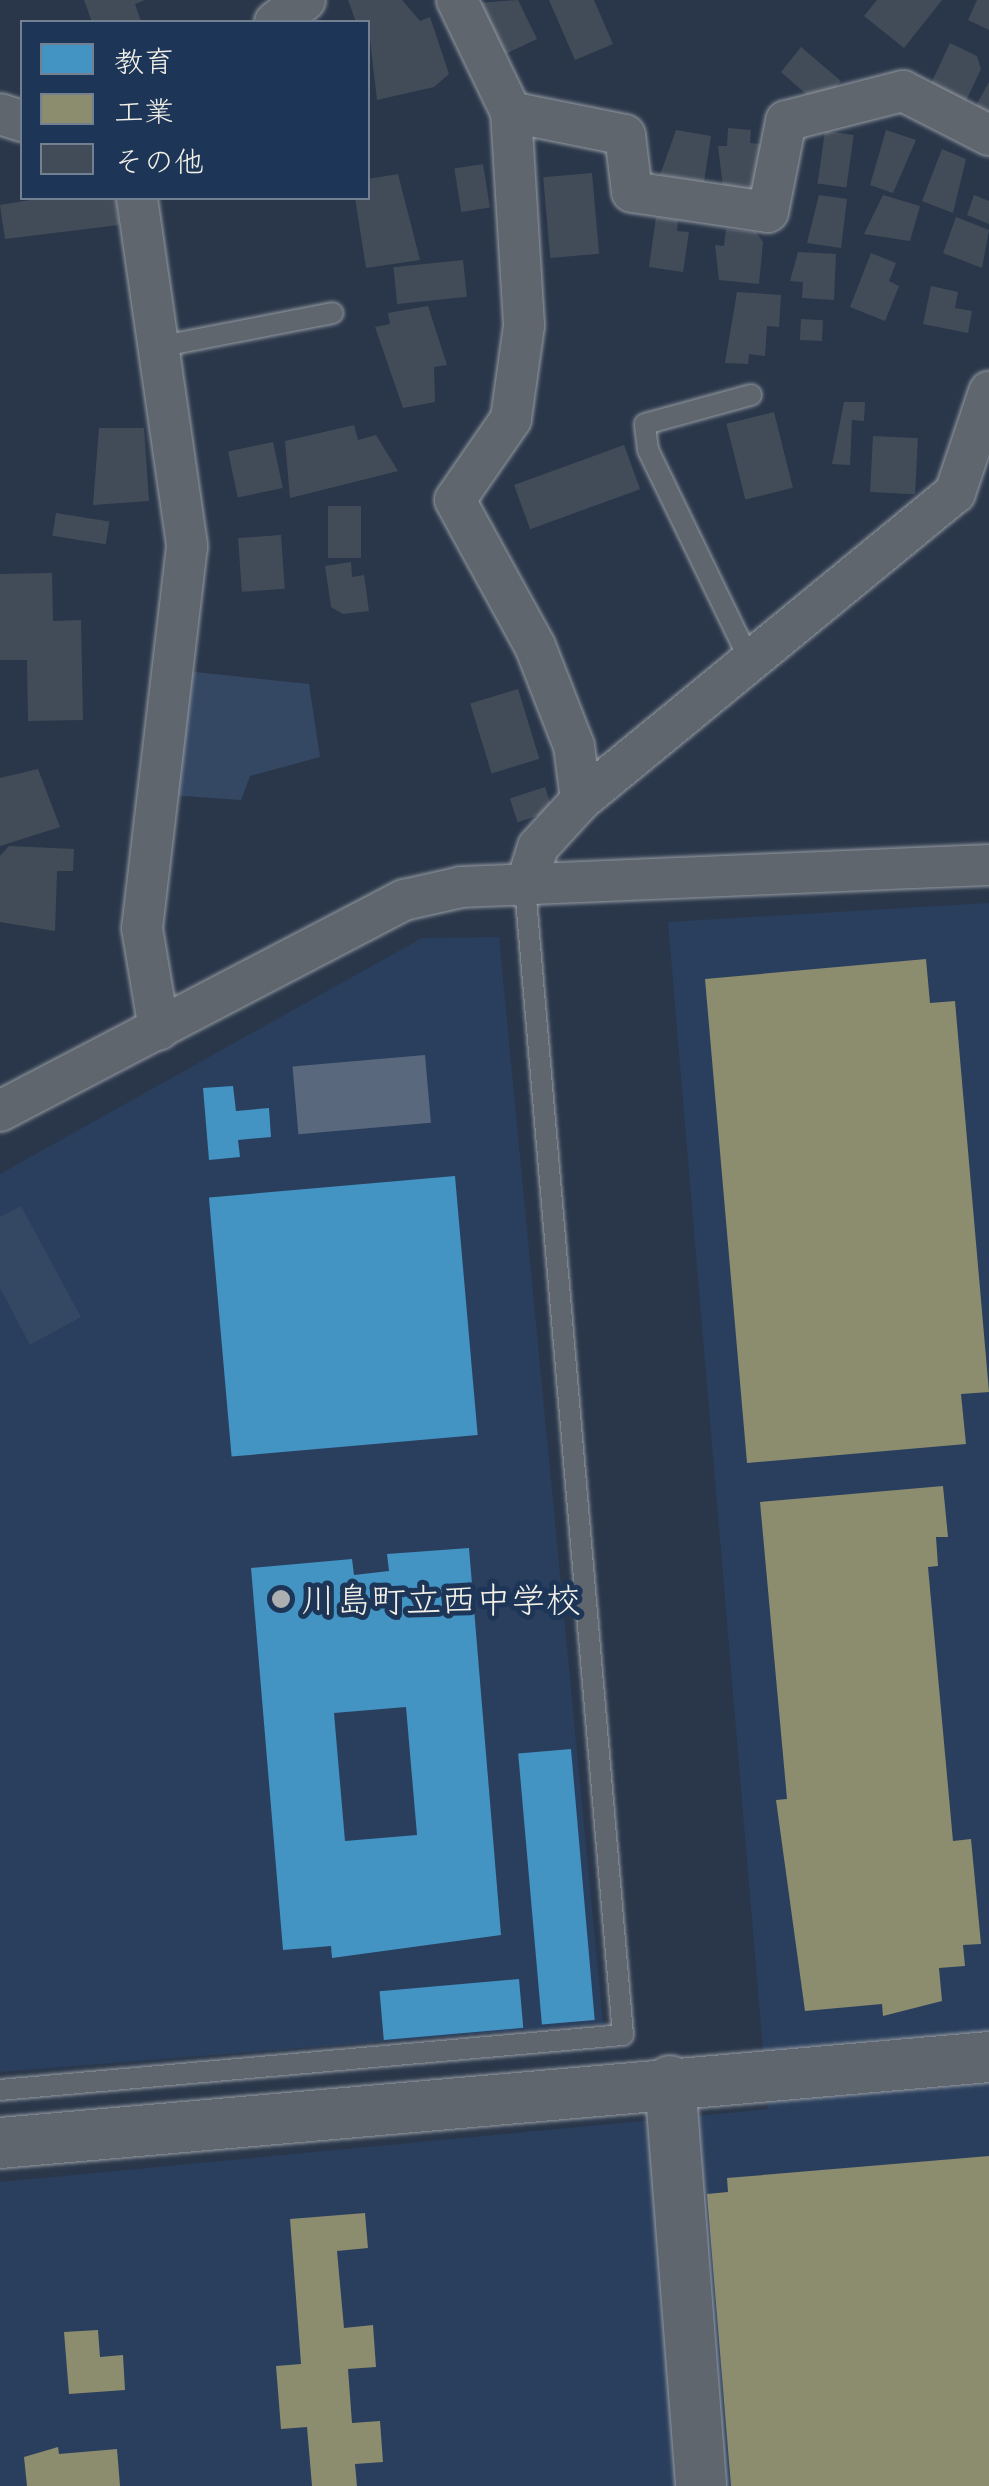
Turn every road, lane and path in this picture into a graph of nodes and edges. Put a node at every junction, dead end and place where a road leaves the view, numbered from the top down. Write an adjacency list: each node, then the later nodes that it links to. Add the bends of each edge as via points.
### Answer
1 (305, 0): 3 (street)
2 (458, 0): 4 (street)
3 (278, 20)
4 (511, 112): 5 (street, via 626,134 632,192 768,212 786,121 903,92); 12 (street, via 524,326 517,396 455,500 534,646 574,746)
5 (989, 135)
6 (137, 200): 8 (street)
7 (333, 312): 8 (lane)
8 (158, 347): 15 (street, via 187,546 142,928)
9 (989, 392): 11 (street, via 955,493)
10 (751, 395): 11 (lane, via 645,424 648,450)
11 (750, 662): 12 (street)
12 (581, 800): 14 (street, via 538,847)
13 (989, 865): 14 (street)
14 (525, 888): 15 (street, via 461,886 404,900); 19 (lane, via 623,2035)
15 (158, 1030): 16 (street)
16 (0, 1112)
17 (989, 2057): 18 (street)
18 (670, 2081): 20 (street); 21 (street)
19 (0, 2090)
20 (0, 2144)
21 (701, 2486)

